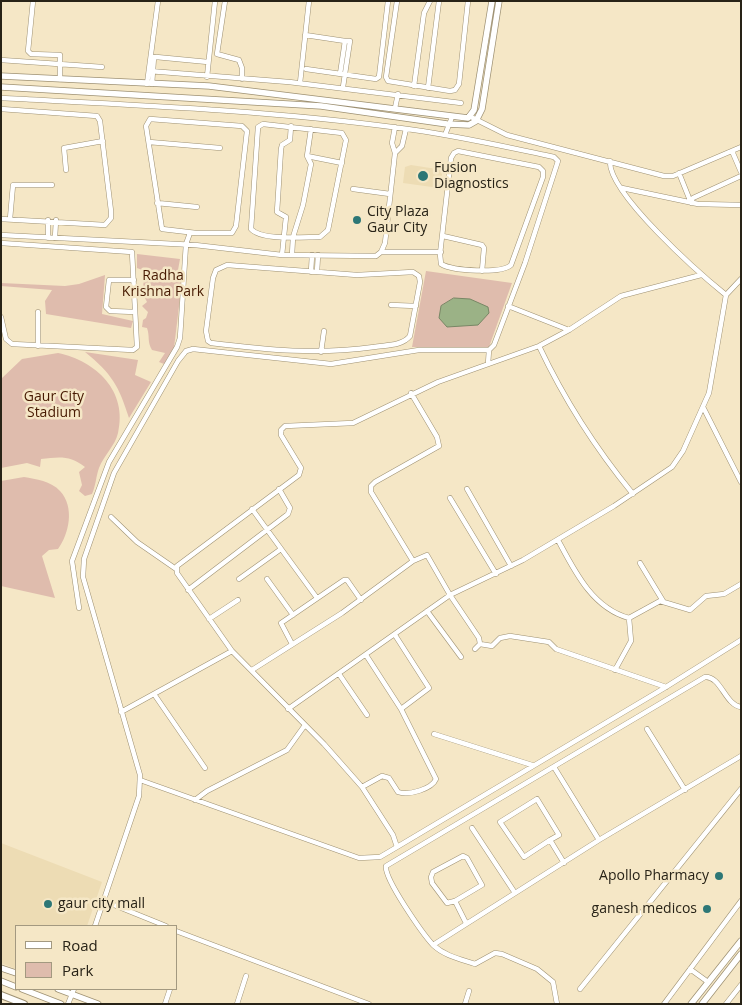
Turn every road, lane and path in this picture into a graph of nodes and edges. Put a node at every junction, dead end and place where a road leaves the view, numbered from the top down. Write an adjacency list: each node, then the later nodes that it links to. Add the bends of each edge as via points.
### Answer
1 (33, 1): 17 (street, via 28,51 31,54 60,55)
2 (158, 1): 14 (street)
3 (215, 1): 16 (street)
4 (225, 1): 25 (street, via 216,54 239,60)
5 (309, 1): 13 (street)
6 (388, 1): 23 (street, via 381,74 376,79)
7 (397, 1): 29 (street, via 386,77 391,82)
8 (430, 1): 29 (street, via 424,13)
9 (438, 1): 33 (street)
10 (468, 1): 33 (street, via 458,88 450,91)
11 (492, 1): 39 (street, via 474,110)
12 (499, 1): 41 (street, via 482,109)
13 (305, 35): 21 (street, via 350,41); 27 (street)
14 (153, 56): 16 (street); 20 (street)
15 (1, 60): 17 (street)
16 (208, 62): 24 (street)
17 (60, 65): 18 (street); 26 (street)
18 (102, 67)
19 (306, 69): 21 (street)
20 (151, 71): 24 (street); 28 (street)
21 (342, 74): 23 (street); 31 (street)
22 (1, 76): 26 (street)
23 (354, 76): 32 (street)
24 (207, 77): 25 (street)
25 (242, 78): 27 (street)
26 (60, 79): 28 (street)
27 (300, 83): 31 (street)
28 (150, 84): 37 (street, via 209,86)
29 (414, 86): 33 (street)
30 (1, 87): 42 (street, via 321,106)
31 (343, 87): 32 (street)
32 (352, 88): 34 (street)
33 (428, 88)
34 (398, 94): 36 (street); 37 (street)
35 (1, 98): 44 (street, via 182,107)
36 (461, 103)
37 (395, 108): 40 (street)
38 (1, 109): 48 (street, via 97,116)
39 (470, 116): 40 (street); 41 (street)
40 (452, 117): 42 (street)
41 (476, 121): 42 (street); 52 (street, via 507,135)
42 (447, 124): 47 (street)
43 (292, 126): 45 (street); 79 (street, via 290,140 281,148 277,203 277,212 286,217); 79 (street, via 263,124 258,127 251,215 253,231 257,234)
44 (395, 127): 46 (street); 54 (street, via 392,143)
45 (311, 129): 55 (street); 58 (street, via 342,133 346,140)
46 (406, 129): 47 (street); 54 (street, via 402,146)
47 (445, 135): 56 (street, via 554,157)
48 (102, 141): 59 (street, via 64,148); 74 (street, via 111,211 109,222 101,225)
49 (149, 142): 50 (street); 68 (street); 76 (street, via 146,126 153,119 242,126 247,131 234,231 228,235)
50 (220, 148)
51 (741, 148): 53 (street)
52 (565, 150): 56 (street); 57 (street)
53 (732, 150): 60 (street); 61 (street)
54 (395, 153): 66 (street)
55 (307, 156): 58 (street); 80 (street, via 311,164)
56 (558, 161): 103 (street)
57 (610, 161): 61 (street, via 664,176); 64 (street, via 611,173)
58 (342, 163): 80 (street, via 328,230 320,237)
59 (66, 170)
60 (741, 172)
61 (679, 173): 67 (street)
62 (741, 176): 67 (street, via 693,198)
63 (52, 185): 72 (street, via 13,186)
64 (622, 188): 67 (street); 97 (street, via 643,216)
65 (353, 190): 66 (street)
66 (390, 194): 88 (street)
67 (691, 203): 69 (street)
68 (157, 204): 70 (street); 75 (street, via 162,229)
69 (741, 205)
70 (197, 207)
71 (1, 219): 72 (street)
72 (10, 219): 73 (street)
73 (48, 220): 74 (street); 81 (street)
74 (56, 220): 82 (street)
75 (190, 232): 76 (street); 84 (street)
76 (196, 233): 85 (street)
77 (1, 235): 81 (street)
78 (443, 236): 89 (street); 94 (street, via 482,245); 94 (street, via 454,153 465,151 539,167 543,176 510,265 500,270)
79 (284, 237): 80 (street); 90 (street)
80 (293, 237): 91 (street)
81 (48, 238): 82 (street)
82 (60, 239): 84 (street); 86 (street); 87 (street)
83 (1, 243): 86 (street)
84 (186, 244): 85 (street); 140 (street, via 180,338 109,462 72,561)
85 (194, 245): 90 (street)
86 (58, 247): 87 (street)
87 (64, 247): 99 (street, via 132,252)
88 (381, 252): 89 (street); 93 (street, via 371,256)
89 (440, 252): 94 (street, via 444,266)
90 (282, 255): 91 (street)
91 (292, 255): 92 (street)
92 (312, 256): 93 (street); 95 (street)
93 (318, 256): 96 (street)
94 (482, 271)
95 (311, 272): 96 (street); 112 (street, via 222,266 213,278 206,337 211,343)
96 (317, 272): 102 (street, via 358,275 413,272 420,279)
97 (701, 276): 100 (street); 107 (street, via 630,292)
98 (741, 279): 100 (street)
99 (134, 280): 105 (street); 105 (street, via 109,280 106,307 110,311)
100 (726, 295): 115 (street, via 713,377)
101 (391, 305): 102 (street)
102 (416, 306): 112 (street, via 410,336 404,342)
103 (508, 306): 107 (street); 111 (street, via 494,345)
104 (38, 312): 109 (street)
105 (135, 312): 109 (street, via 136,347 133,350)
106 (1, 317): 109 (street, via 9,342)
107 (569, 330): 110 (street)
108 (324, 331): 112 (street)
109 (38, 346)
110 (539, 346): 113 (street); 119 (street, via 559,388)
111 (489, 350): 113 (street); 161 (street, via 419,350 331,364 200,349 182,354 114,473 84,558 83,577)
112 (321, 352)
113 (488, 364): 114 (street)
114 (411, 393): 117 (street, via 353,423 285,426 281,435 301,472); 126 (street, via 439,446 375,482 371,492)
115 (702, 407): 116 (street); 119 (street, via 678,459)
116 (741, 482)
117 (280, 489): 121 (street); 123 (street, via 290,512)
118 (467, 489): 128 (street)
119 (634, 494): 124 (street)
120 (450, 498): 130 (street)
121 (252, 509): 123 (street); 129 (street)
122 (111, 517): 129 (street, via 137,542)
123 (267, 530): 125 (street); 134 (street)
124 (558, 540): 128 (street); 143 (street, via 587,590)
125 (281, 549): 132 (street); 136 (street)
126 (413, 561): 135 (street, via 427,555); 138 (street)
127 (640, 564): 139 (street)
128 (511, 566): 130 (street)
129 (176, 569): 134 (street)
130 (496, 574): 135 (street)
131 (266, 578): 142 (street)
132 (239, 579)
133 (741, 584): 139 (street, via 724,594 706,596 690,610)
134 (188, 590): 144 (street)
135 (450, 596): 141 (street); 148 (street)
136 (317, 598): 138 (street, via 346,579); 142 (street)
137 (238, 600): 144 (street)
138 (361, 600): 147 (street)
139 (663, 601): 143 (street, via 655,602)
140 (79, 608)
141 (427, 611): 145 (street); 152 (street)
142 (293, 615): 147 (street, via 281,624)
143 (629, 618): 154 (street, via 631,641)
144 (209, 619): 150 (street)
145 (395, 635): 151 (street); 160 (street, via 429,688)
146 (741, 640): 156 (street)
147 (292, 644): 153 (street)
148 (480, 644): 149 (street); 154 (street, via 492,646 505,636 549,642 556,649)
149 (475, 649)
150 (232, 651): 153 (street); 157 (street)
151 (366, 655): 155 (street); 160 (street)
152 (461, 657)
153 (252, 670): 159 (street)
154 (615, 670): 156 (street)
155 (339, 674): 159 (street); 162 (street)
156 (666, 687): 167 (street)
157 (154, 694): 161 (street); 169 (street)
158 (741, 707): 168 (street, via 734,704 712,678 705,677)
159 (288, 709): 163 (street)
160 (401, 709): 171 (street, via 434,773 434,784 402,794 389,778 382,776)
161 (121, 712): 170 (street)
162 (367, 715)
163 (305, 725): 171 (street); 174 (street, via 287,750)
164 (647, 729): 173 (street)
165 (434, 734): 167 (street)
166 (741, 756): 173 (street)
167 (532, 765): 178 (street)
168 (554, 766): 177 (street); 189 (street, via 386,866 387,875)
169 (205, 768)
170 (140, 780): 174 (street); 181 (street, via 138,796)
171 (362, 788): 178 (street, via 393,835)
172 (741, 789): 199 (street)
173 (685, 790): 177 (street)
174 (195, 800): 178 (street, via 358,858 372,859)
175 (472, 828): 180 (street)
176 (550, 840): 176 (street, via 559,835 537,799 500,822 524,857); 179 (street)
177 (598, 840): 179 (street)
178 (396, 847)
179 (564, 863): 180 (street)
180 (515, 893): 184 (street)
181 (104, 900): 185 (street); 186 (street)
182 (455, 901): 182 (street, via 482,885 467,858 462,856 433,872 430,877 442,899 447,903); 184 (street)
183 (741, 901): 192 (street)
184 (466, 923): 189 (street)
185 (95, 925)
186 (164, 925)
187 (178, 932): 211 (street)
188 (741, 941): 196 (street)
189 (433, 945): 213 (street, via 448,956 475,964 495,953 538,970 553,982)
190 (741, 954): 216 (street)
191 (1, 968): 193 (street)
192 (690, 969): 196 (street); 214 (street)
193 (15, 973)
194 (246, 976): 210 (street)
195 (1, 980): 198 (street)
196 (708, 982): 215 (street)
197 (741, 985): 217 (street)
198 (15, 986)
199 (580, 989)
200 (25, 990): 206 (street)
201 (170, 990): 209 (street)
202 (73, 991): 207 (street); 208 (street)
203 (469, 991): 212 (street)
204 (1, 995): 205 (main road)
205 (24, 1004)
206 (61, 1004)
207 (68, 1004)
208 (98, 1004)
209 (165, 1004)
210 (237, 1004)
211 (369, 1004)
212 (465, 1004)
213 (557, 1004)
214 (664, 1004)
215 (691, 1004)
216 (702, 1004)
217 (726, 1004)

